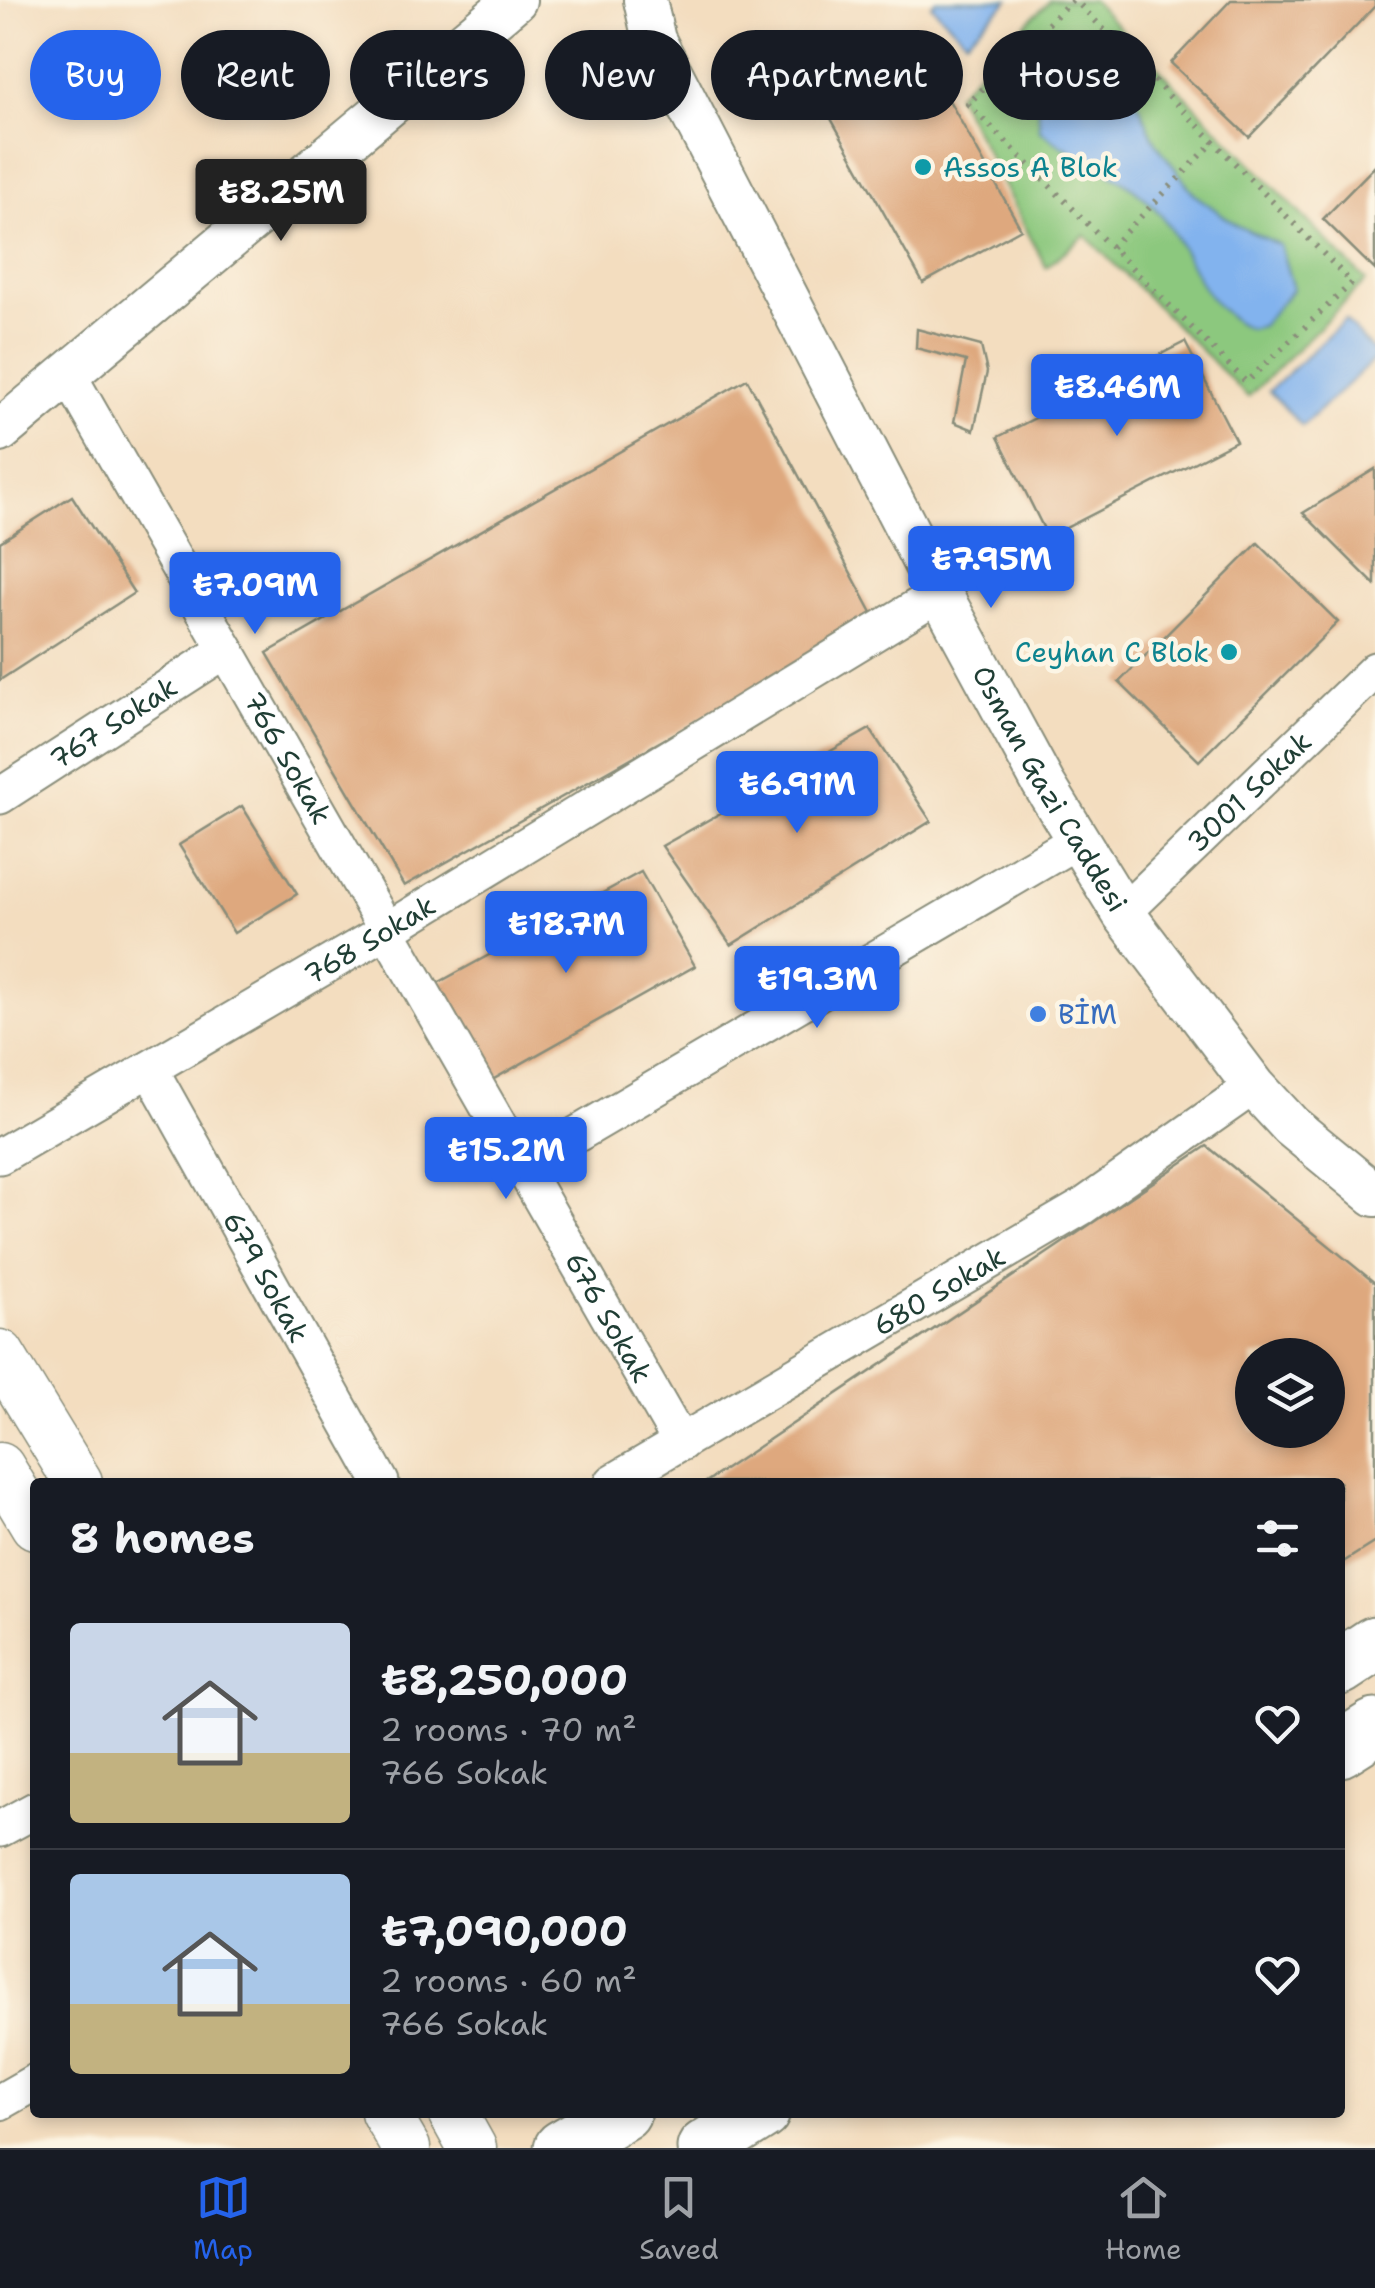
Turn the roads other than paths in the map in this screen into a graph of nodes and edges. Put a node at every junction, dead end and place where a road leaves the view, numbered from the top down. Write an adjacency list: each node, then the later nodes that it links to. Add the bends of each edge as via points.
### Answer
1 (515, 0): 3 (street)
2 (646, 0): 5 (street, Osman Gazi Caddesi, via 654,40)
3 (69, 376): 4 (street); 6 (street, 766 Sokak)
4 (0, 431)
5 (940, 593): 9 (street, Osman Gazi Caddesi); 11 (street, 768 Sokak)
6 (226, 650): 8 (street, 767 Sokak); 11 (street, 766 Sokak)
7 (1375, 670): 10 (street, 3001 Sokak)
8 (0, 796)
9 (1078, 840): 10 (street, Osman Gazi Caddesi); 15 (street)
10 (1123, 913): 13 (street, Osman Gazi Caddesi)
11 (387, 930): 12 (street, 768 Sokak); 15 (street, 676 Sokak)
12 (150, 1069): 14 (street, 768 Sokak); 21 (street, 679 Sokak)
13 (1254, 1086): 16 (street, Osman Gazi Caddesi); 18 (street, 680 Sokak, via 1082,1207)
14 (0, 1156)
15 (523, 1166): 18 (street, 676 Sokak)
16 (1375, 1196)
17 (0, 1354): 20 (main road)
18 (681, 1442): 22 (street, 680 Sokak)
19 (0, 1466): 23 (main road)
20 (76, 1478)
21 (380, 1478)
22 (620, 1478)
23 (30, 1517)
24 (1375, 1644): 25 (main road)
25 (1345, 1664)
26 (1375, 1727): 27 (main road)
27 (1345, 1746)
28 (30, 1813): 29 (street)
29 (0, 1829)
30 (30, 2085): 31 (street)
31 (0, 2102)
32 (388, 2118): 36 (main road)
33 (455, 2118): 37 (main road)
34 (613, 2118): 38 (main road)
35 (753, 2118): 39 (main road)
36 (406, 2148)
37 (472, 2148)
38 (562, 2148)
39 (706, 2148)

